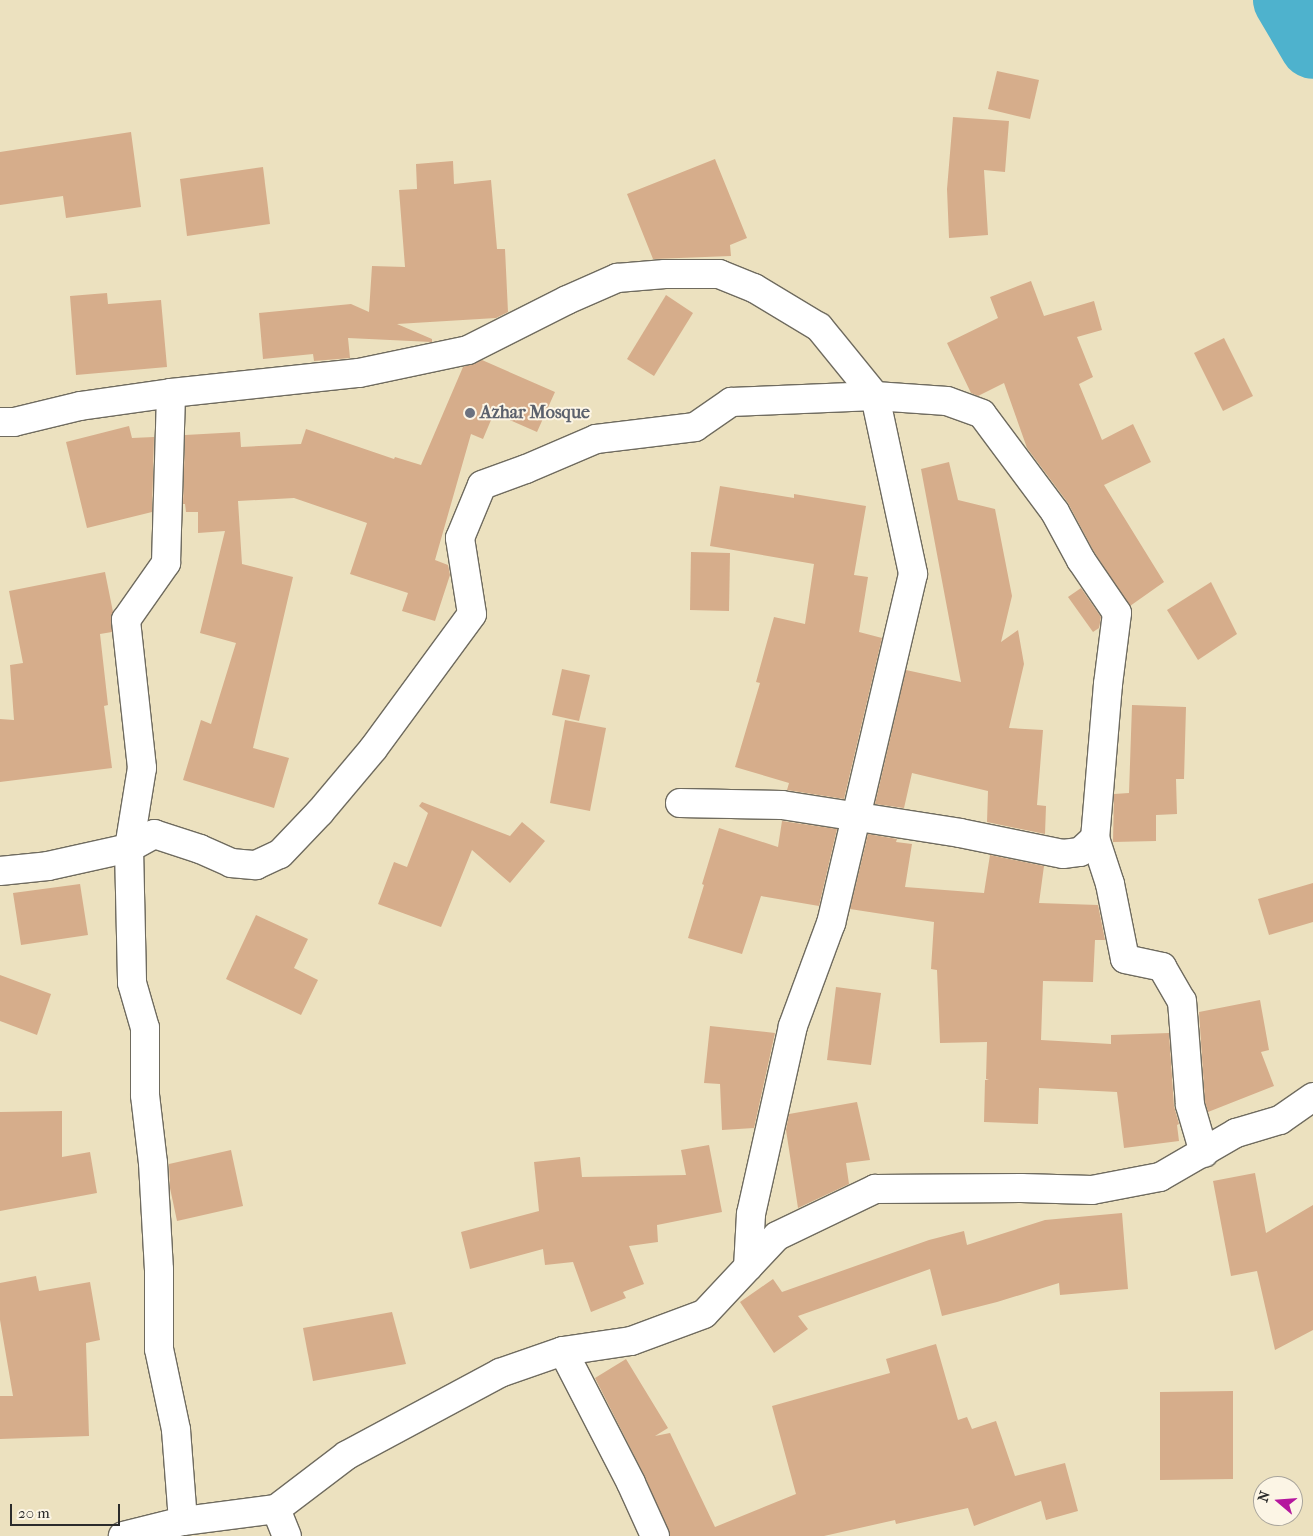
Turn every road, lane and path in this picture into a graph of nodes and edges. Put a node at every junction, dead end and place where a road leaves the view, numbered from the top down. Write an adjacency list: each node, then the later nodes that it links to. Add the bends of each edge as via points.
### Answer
1 (171, 393): 2 (street, via 358,373 468,350 617,278 719,274 754,288 819,328); 3 (street); 7 (street, via 166,564 126,620 142,768)
2 (875, 396): 5 (street, via 913,574); 6 (street, via 947,401 982,414 1055,512 1081,560 1117,614); 7 (street, via 731,402 695,427 596,439 482,485 460,538 472,614 373,749 280,854 256,865 231,863 154,834)
3 (0, 422)
4 (680, 803): 5 (street, via 782,805)
5 (857, 815): 6 (street, via 1063,854 1080,852); 11 (street, via 831,923 793,1026 751,1214)
6 (1094, 838): 10 (street, via 1110,884 1125,958 1162,966 1182,1001 1190,1105)
7 (129, 848): 8 (street, via 48,866); 14 (street, via 132,984 145,1028 145,1096 153,1163 159,1270 159,1349 176,1430)
8 (0, 871)
9 (1313, 1097): 10 (street, via 1280,1120 1236,1133)
10 (1204, 1153): 11 (street, via 1160,1177 1092,1190 874,1189 777,1236)
11 (748, 1268): 12 (street, via 704,1314 631,1341)
12 (563, 1351): 13 (street, via 500,1373 347,1455); 17 (street)
13 (276, 1509): 14 (street); 16 (street)
14 (183, 1521): 15 (street)
15 (123, 1536)
16 (287, 1536)
17 (655, 1536)

